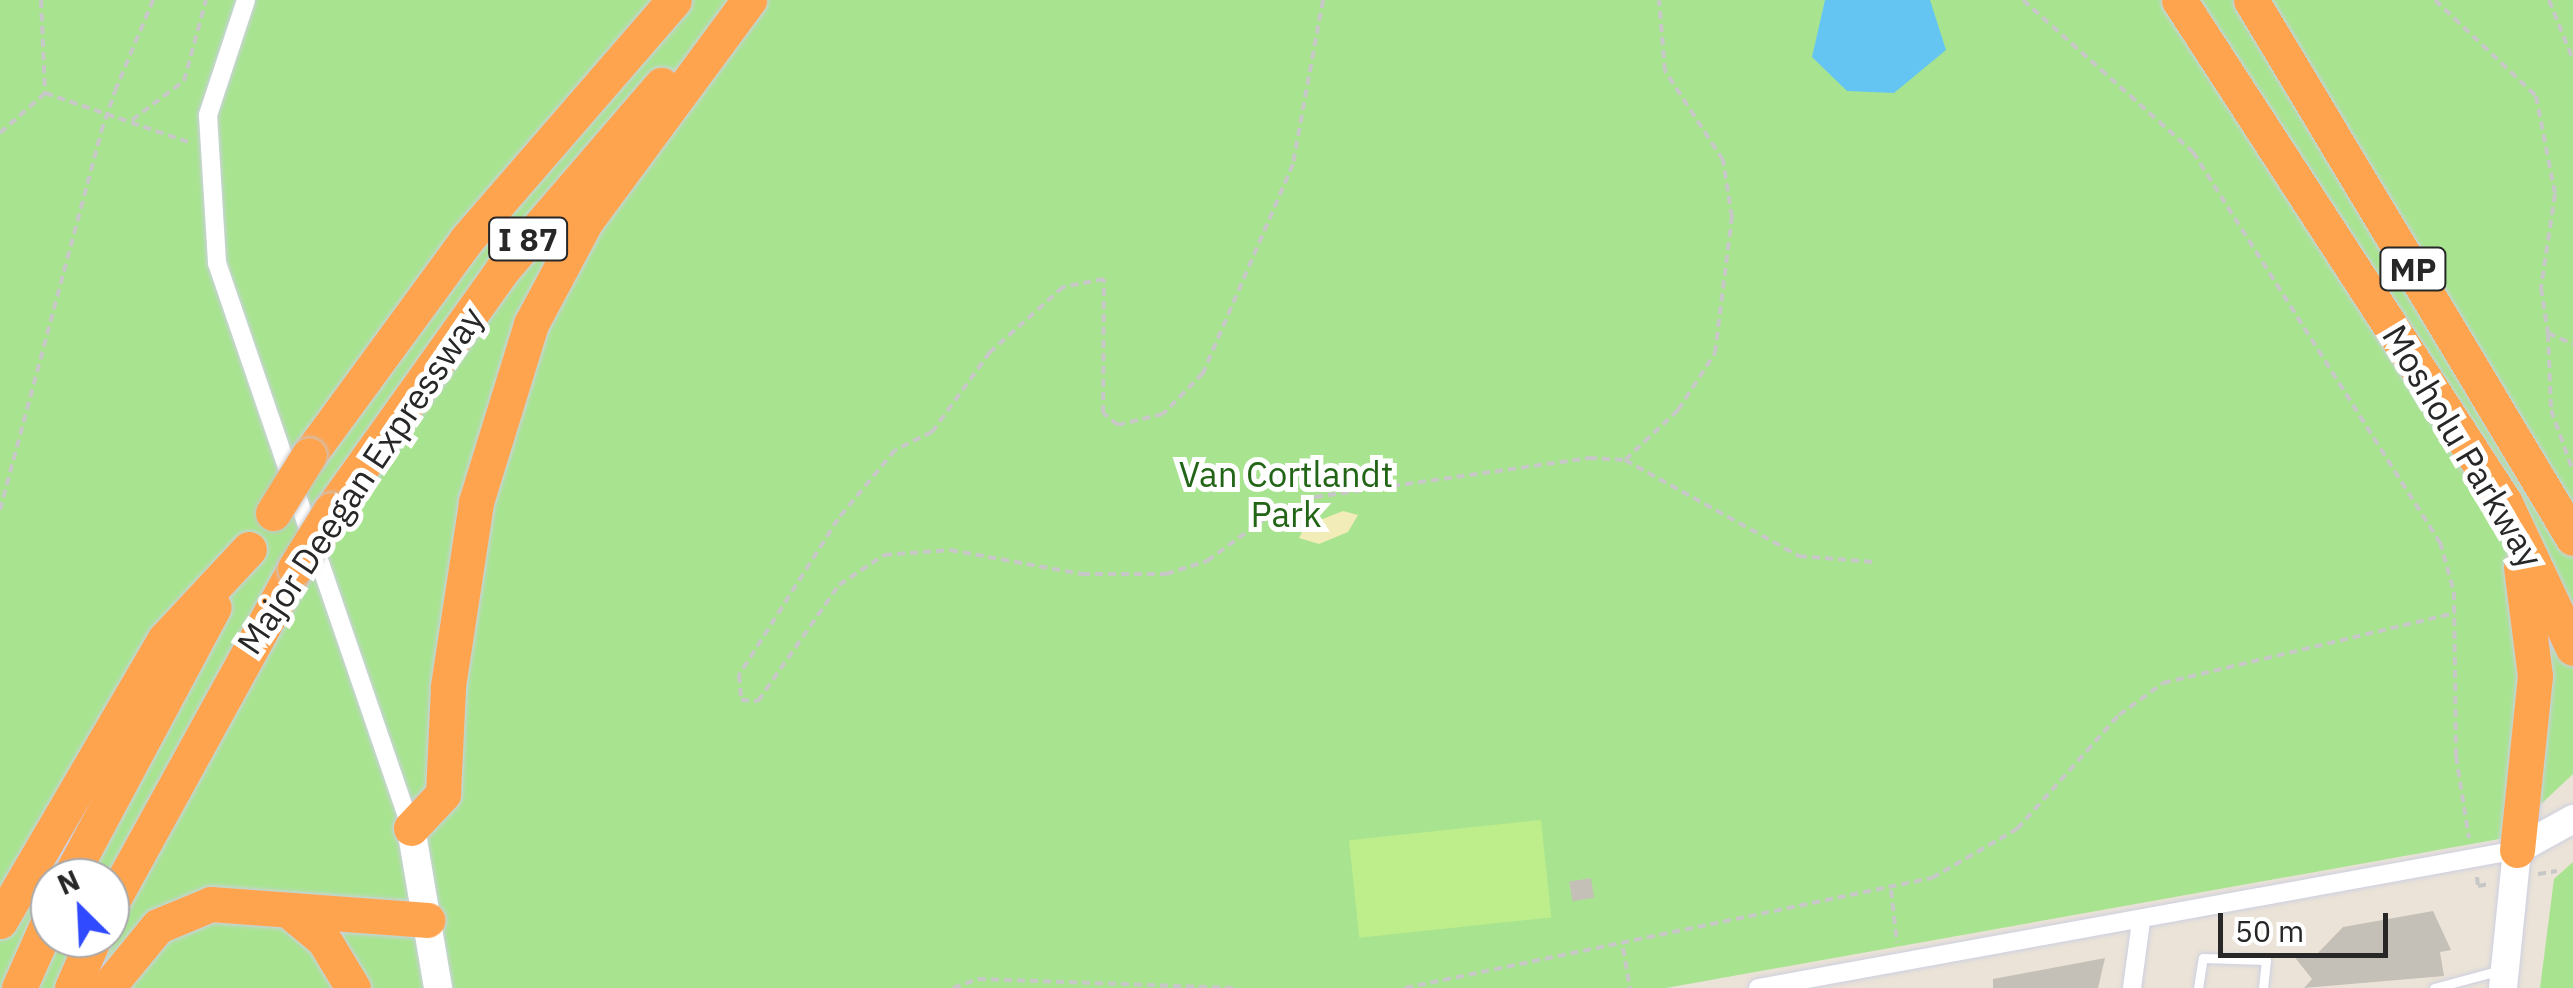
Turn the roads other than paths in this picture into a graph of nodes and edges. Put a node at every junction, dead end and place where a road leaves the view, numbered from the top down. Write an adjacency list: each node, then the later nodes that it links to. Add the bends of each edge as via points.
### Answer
1 (246, 0): 14 (street, via 208,115 217,263)
2 (674, 0): 11 (highway, Major Deegan Expressway / I 87, bridge, via 467,239)
3 (740, 0): 17 (highway, Major Deegan Expressway / I 87, bridge, via 504,269 330,510)
4 (749, 0): 14 (highway, via 586,221 531,324 476,502 453,643 443,794)
5 (2178, 0): 8 (highway, Mosholu Parkway / MP)
6 (2251, 0): 7 (highway, Mosholu Parkway / MP)
7 (2558, 474): 9 (highway); 10 (highway, Mosholu Parkway / MP)
8 (2505, 503): 12 (highway, Mosholu Parkway / MP); 15 (highway, via 2536,655)
9 (2573, 510)
10 (2573, 538)
11 (249, 549): 16 (highway, Major Deegan Expressway / I 87); 21 (highway, via 165,639)
12 (2573, 648)
13 (2573, 819): 15 (main road)
14 (411, 828): 19 (main road)
15 (2517, 850): 20 (street); 24 (main road)
16 (80, 858)
17 (130, 869)
18 (293, 914): 19 (highway); 28 (highway, via 231,903 191,909 142,941); 29 (highway, via 324,940)
19 (427, 920): 30 (main road)
20 (2140, 920): 25 (street, via 1900,963); 32 (street)
21 (0, 921)
22 (32, 958): 26 (highway)
23 (85, 958): 27 (highway)
24 (2504, 978): 35 (lane)
25 (1863, 979): 31 (street)
26 (19, 988)
27 (72, 988)
28 (107, 988)
29 (353, 988)
30 (438, 988)
31 (1758, 988)
32 (2132, 988)
33 (2198, 988): 34 (lane, via 2203,958 2266,960)
34 (2263, 988)
35 (2434, 988)

